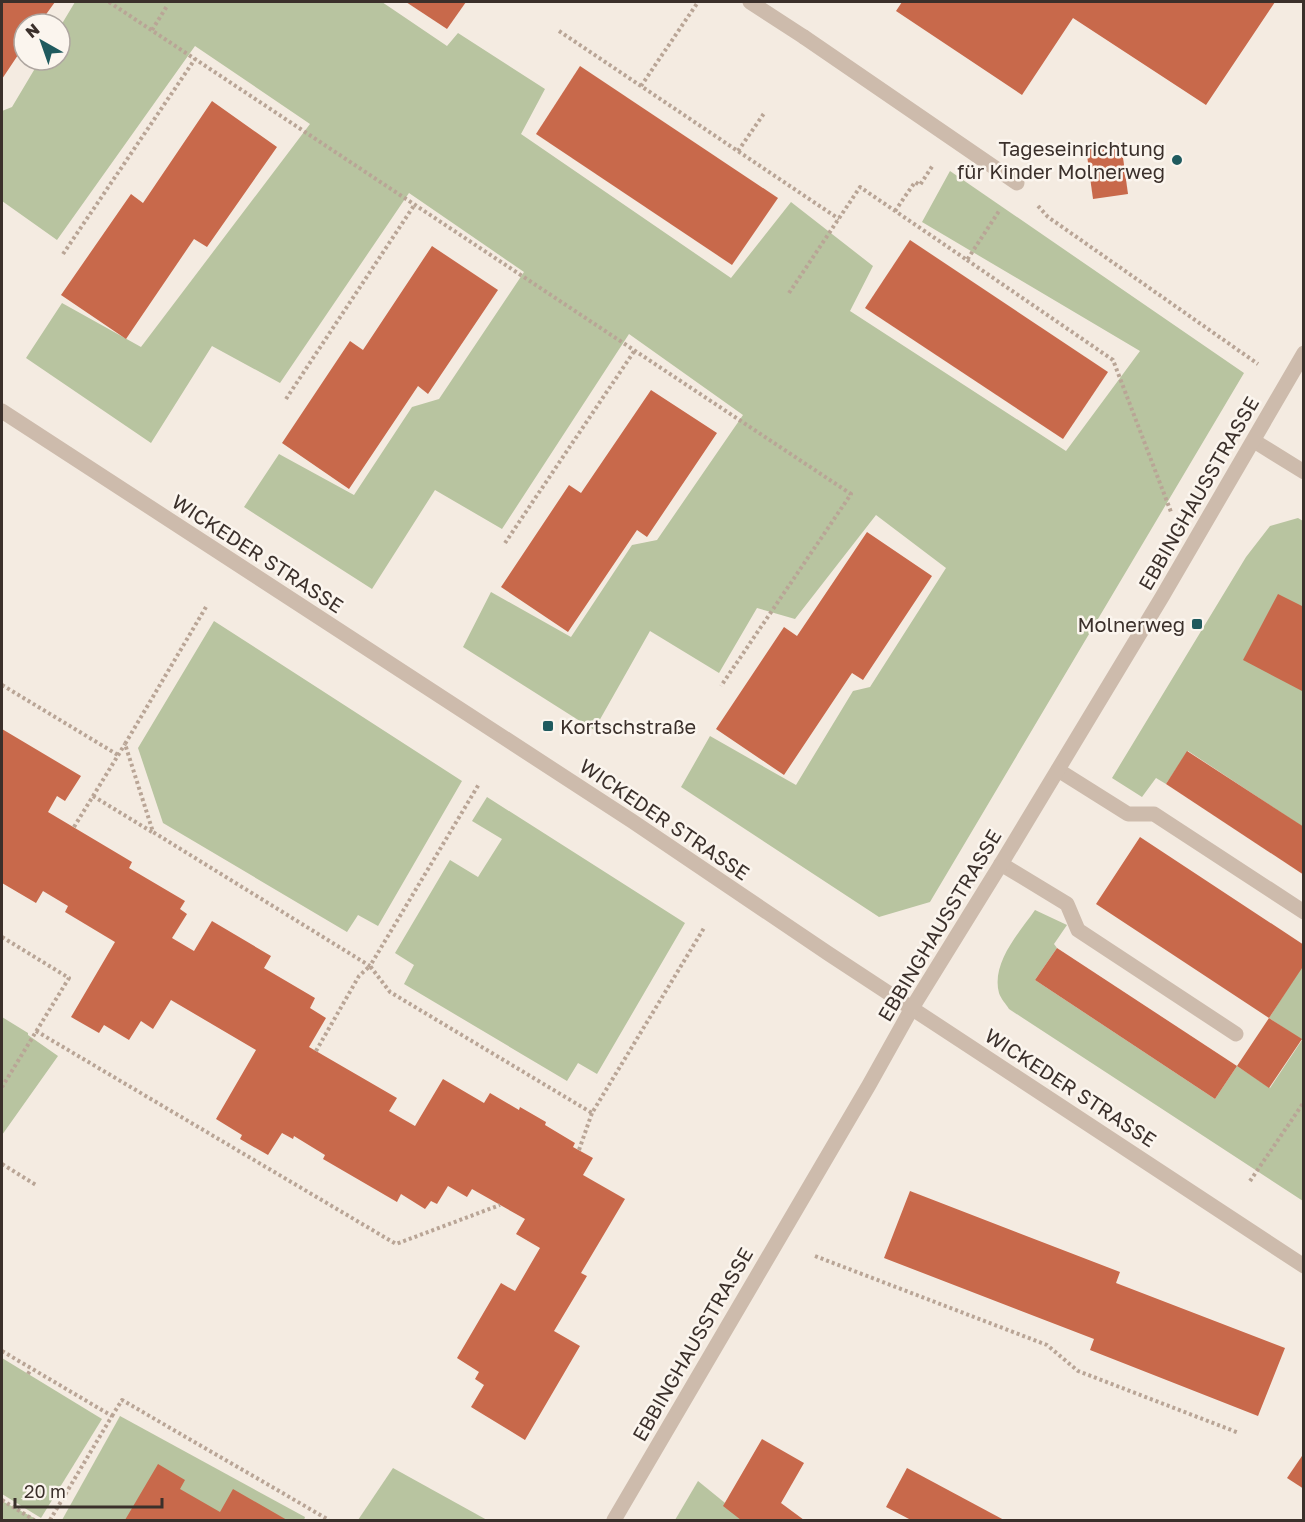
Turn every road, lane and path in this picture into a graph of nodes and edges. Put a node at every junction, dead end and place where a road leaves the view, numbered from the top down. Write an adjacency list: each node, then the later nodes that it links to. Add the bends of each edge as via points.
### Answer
1 (109, 2): 5 (path)
2 (698, 2): 8 (path)
3 (750, 2): 10 (street)
4 (167, 6): 5 (path)
5 (152, 30): 7 (path)
6 (559, 31): 8 (path)
7 (195, 59): 13 (path); 16 (path)
8 (641, 86): 11 (path)
9 (765, 112): 11 (path)
10 (952, 138): 12 (street); 14 (path, via 920,185 915,182)
11 (738, 151): 15 (path)
12 (1017, 183): 17 (path); 21 (path, via 1048,217)
13 (415, 204): 19 (path); 22 (path)
14 (895, 211): 15 (path, via 860,187); 17 (path)
15 (839, 219): 18 (path)
16 (63, 254)
17 (968, 260): 26 (path, via 1113,360)
18 (789, 293)
19 (634, 350): 27 (path); 30 (path, via 850,494)
20 (1304, 353): 21 (street, EBBINGHAUSSTRASSE)
21 (1286, 384): 24 (street, EBBINGHAUSSTRASSE)
22 (286, 399)
23 (2, 411): 43 (street, WICKEDER STRASSE)
24 (1254, 441): 25 (street); 33 (street, EBBINGHAUSSTRASSE)
25 (1304, 472)
26 (1173, 519)
27 (505, 543)
28 (206, 607): 31 (path)
29 (2, 685): 32 (path)
30 (721, 686)
31 (125, 744): 32 (path); 37 (path)
32 (118, 755): 35 (path)
33 (1058, 770): 38 (street, EBBINGHAUSSTRASSE); 39 (street, via 1128,814 1154,814)
34 (479, 784): 42 (path)
35 (93, 796): 36 (path); 37 (path)
36 (74, 827)
37 (153, 832): 42 (path)
38 (1001, 864): 43 (street, EBBINGHAUSSTRASSE); 45 (street, via 1067,904 1078,930)
39 (1304, 912)
40 (705, 928): 49 (path)
41 (2, 937): 44 (path, via 69,978)
42 (370, 966): 46 (path, via 359,975); 49 (path, via 390,992)
43 (912, 1008): 56 (street, WICKEDER STRASSE); 68 (street, EBBINGHAUSSTRASSE)
44 (36, 1031): 47 (path); 54 (path, via 396,1244)
45 (1236, 1034)
46 (316, 1051)
47 (2, 1087)
48 (1304, 1102): 52 (path)
49 (592, 1113): 50 (path)
50 (579, 1150)
51 (2, 1164): 53 (path)
52 (1251, 1181)
53 (36, 1185)
54 (500, 1205)
55 (815, 1257): 61 (path, via 1047,1345 1078,1371)
56 (1304, 1266)
57 (2, 1351): 58 (path)
58 (31, 1369): 59 (path); 60 (path)
59 (28, 1374)
60 (112, 1416): 63 (path); 67 (path, via 122,1400)
61 (1239, 1433)
62 (60, 1488): 63 (path)
63 (67, 1491): 66 (path)
64 (2, 1500): 65 (path)
65 (34, 1521)
66 (50, 1521)
67 (329, 1521)
68 (614, 1521)

